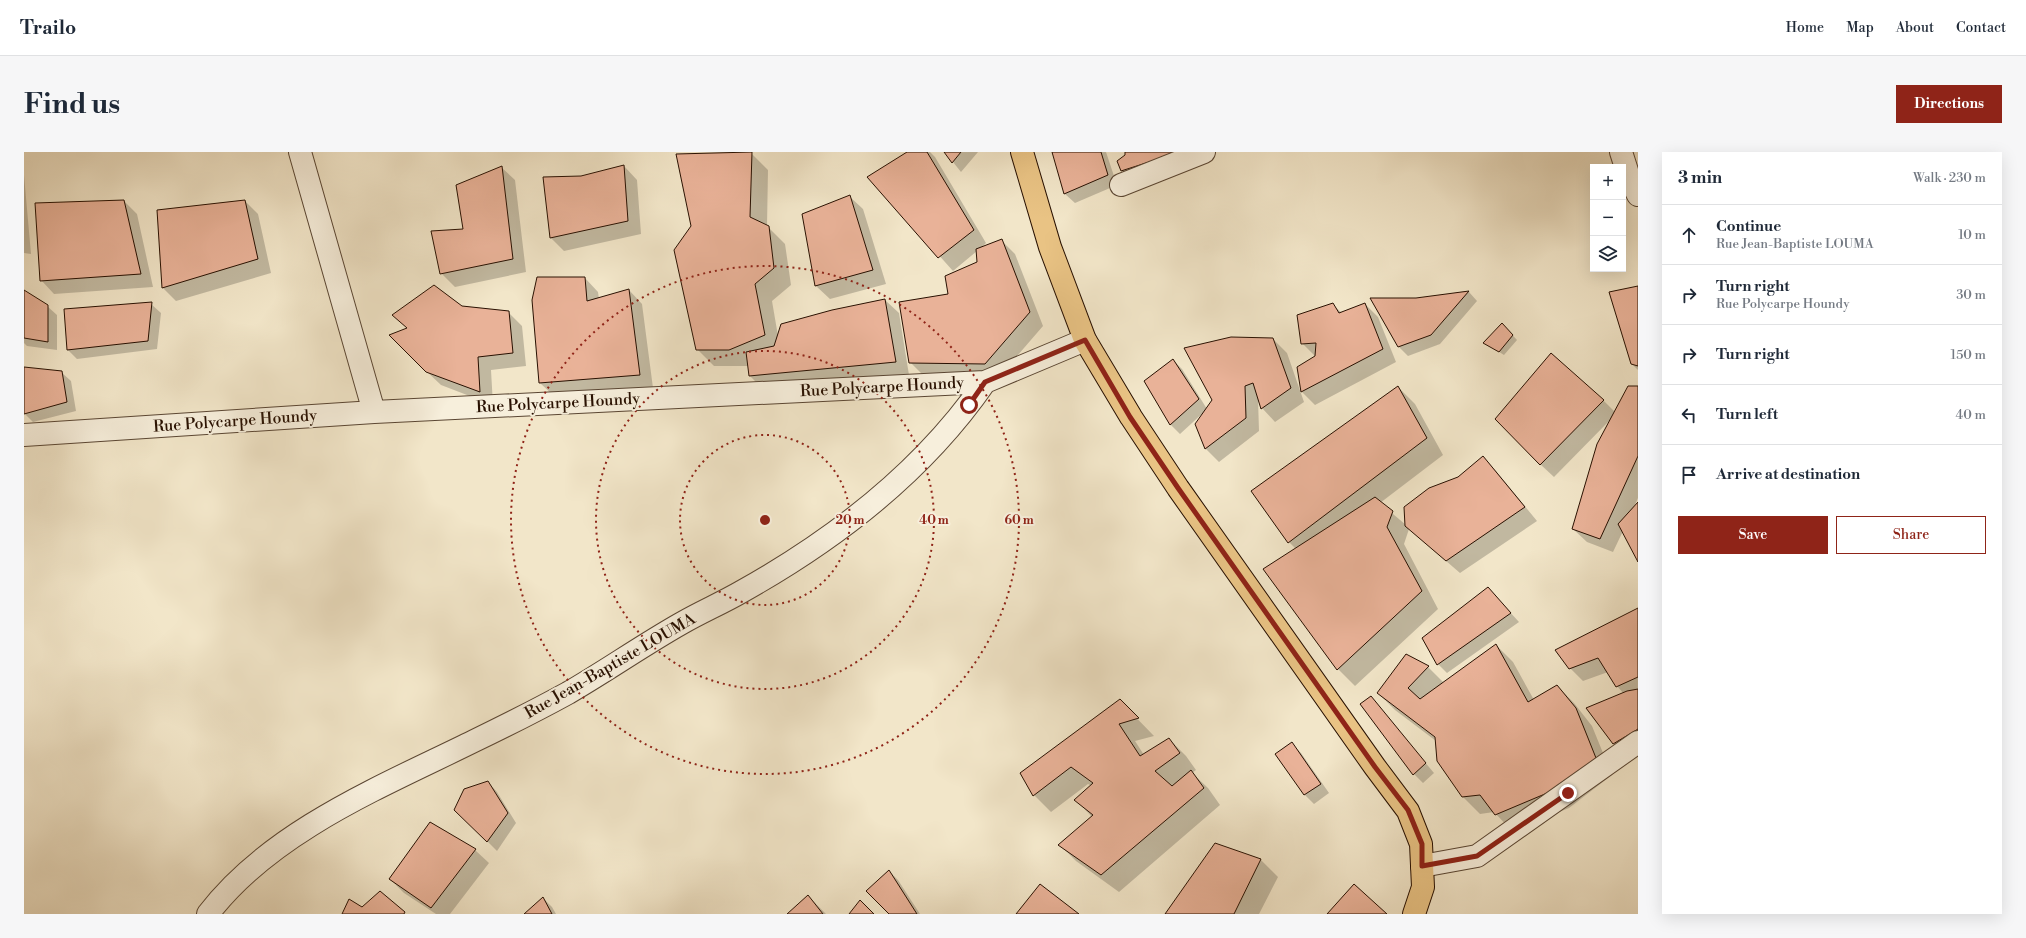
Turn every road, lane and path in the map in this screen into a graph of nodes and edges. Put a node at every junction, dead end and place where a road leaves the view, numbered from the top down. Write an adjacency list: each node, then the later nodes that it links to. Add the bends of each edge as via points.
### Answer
1 (300, 152): 9 (street)
2 (1022, 152): 7 (main road, via 1050,247)
3 (1204, 152): 5 (street)
4 (1621, 152): 6 (street)
5 (1121, 185)
6 (1638, 196)
7 (1085, 340): 8 (street, Rue Polycarpe Houndy); 12 (main road, via 1130,417 1174,482 1408,810 1422,844)
8 (985, 382): 9 (street, Rue Polycarpe Houndy); 13 (street, Rue Jean-Baptiste LOUMA, via 969,405 922,459 879,499 812,549 568,692 358,798 301,832 256,864 222,895)
9 (374, 412): 10 (street, Rue Polycarpe Houndy)
10 (24, 435)
11 (1638, 742): 12 (street, via 1477,856)
12 (1422, 866): 14 (main road, via 1423,887)
13 (208, 914)
14 (1414, 914)

